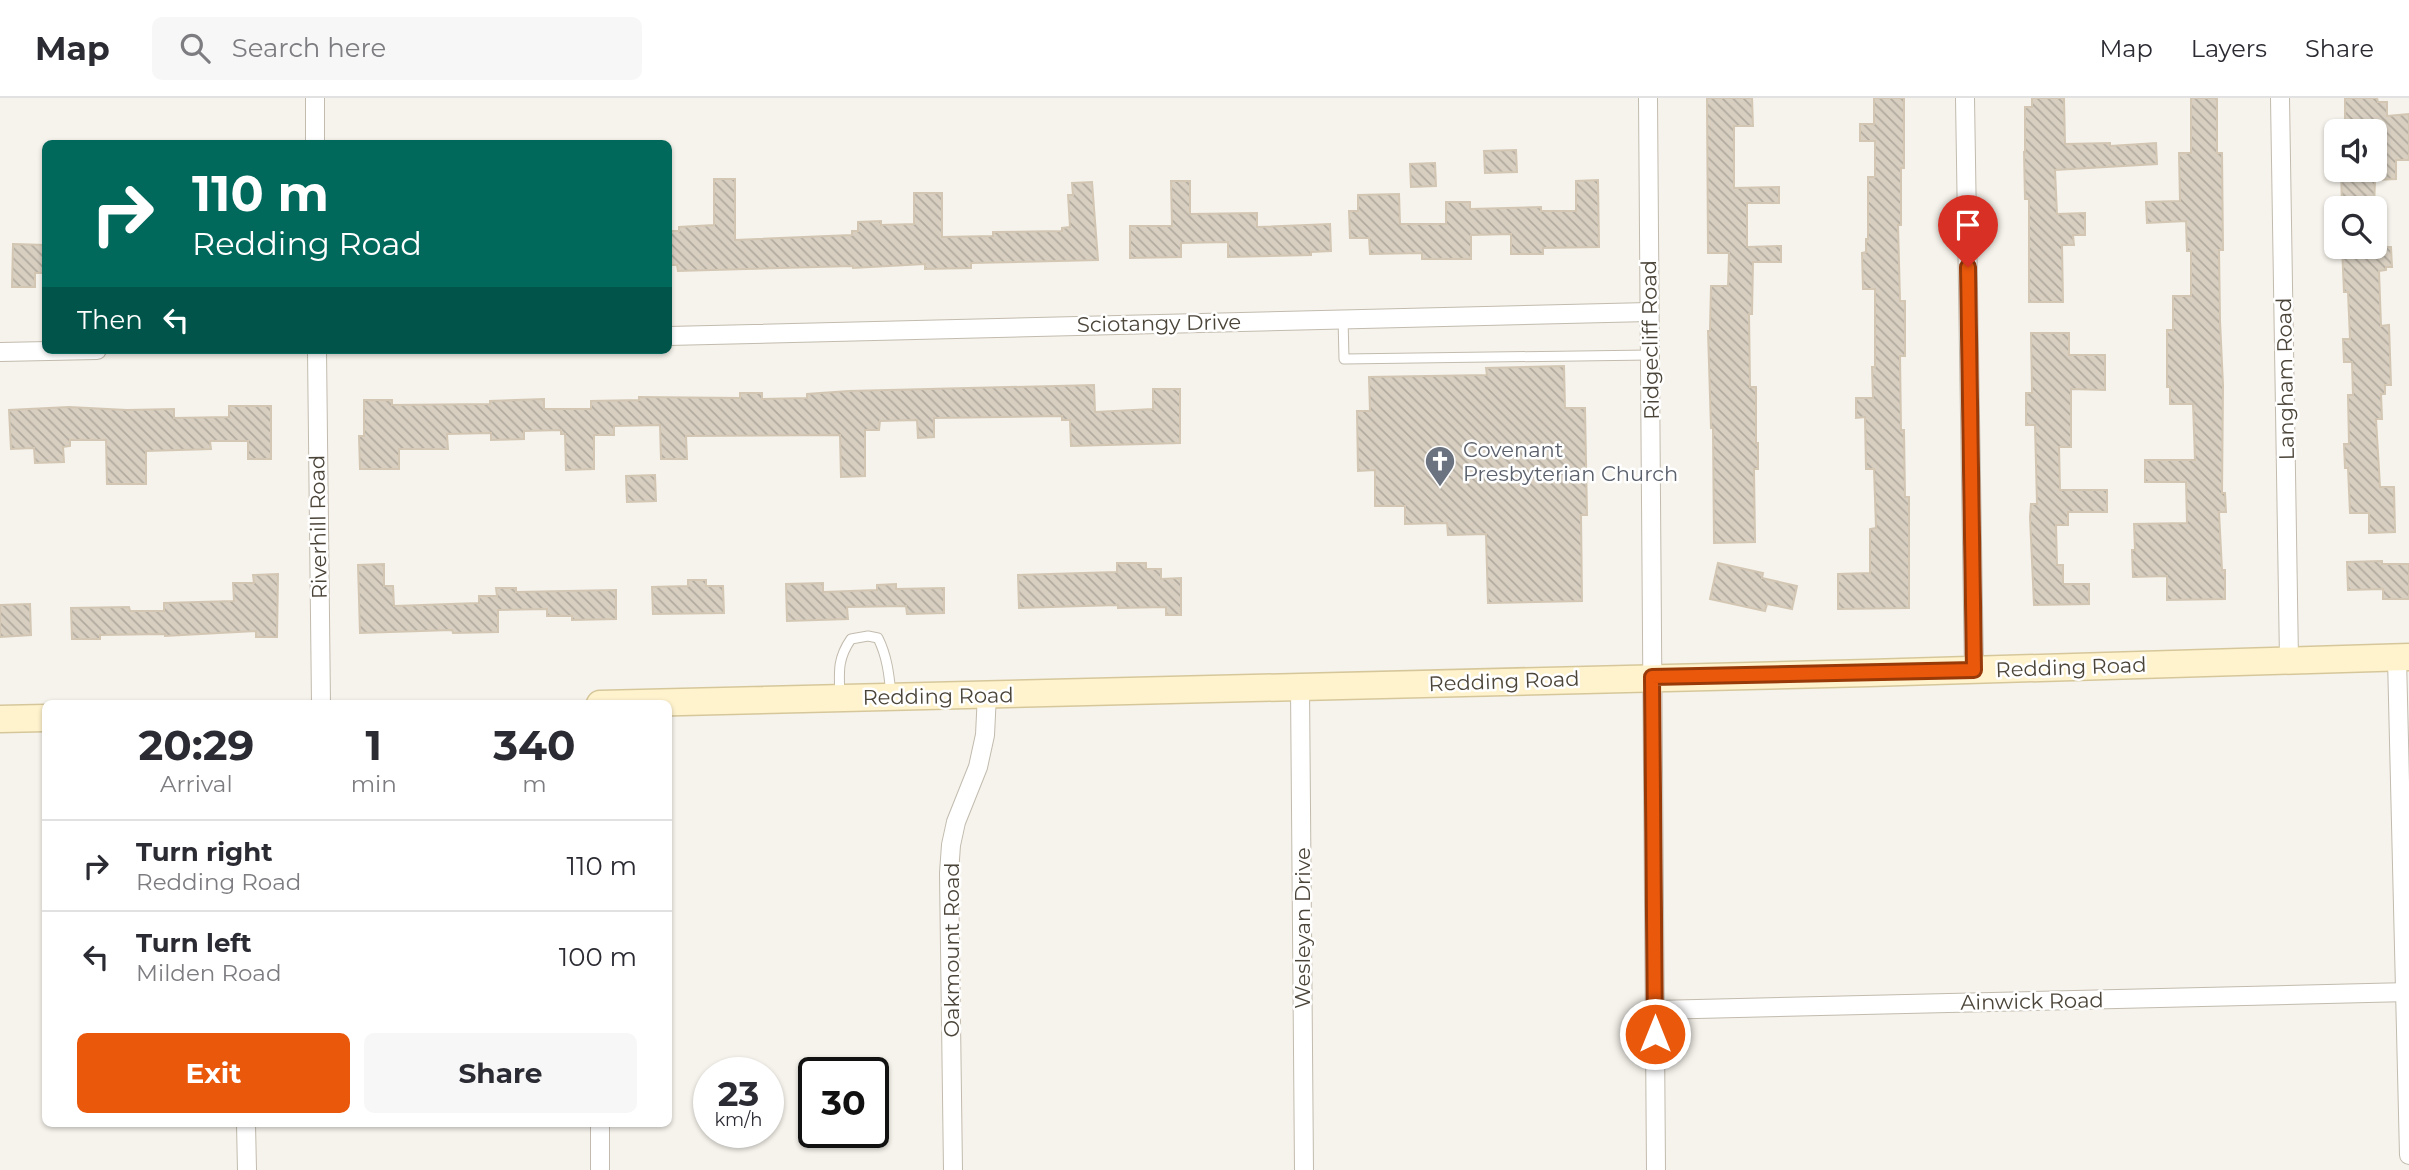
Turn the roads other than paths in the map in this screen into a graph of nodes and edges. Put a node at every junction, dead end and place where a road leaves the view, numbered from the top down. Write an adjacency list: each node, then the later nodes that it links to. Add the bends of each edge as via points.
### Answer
1 (315, 98): 5 (street)
2 (1648, 98): 6 (street, Ridgecliff Road)
3 (1965, 98): 15 (street)
4 (2280, 98): 14 (street, Langham Road)
5 (315, 140)
6 (1649, 312): 7 (street, Sciotangy Drive); 12 (street, Ridgecliff Road)
7 (1343, 318): 8 (street, Sciotangy Drive); 12 (lane, via 1343,359)
8 (672, 336)
9 (42, 351): 10 (street)
10 (0, 352)
11 (317, 354): 21 (street, Riverhill Road)
12 (1650, 355): 16 (street, Ridgecliff Road)
13 (2403, 657): 14 (main road, Redding Road); 25 (street)
14 (2289, 660): 15 (main road, Redding Road)
15 (1974, 670): 16 (main road, Redding Road)
16 (1652, 677): 17 (main road, Redding Road); 26 (street, Ridgecliff Road)
17 (1300, 687): 18 (main road, Redding Road); 33 (street, Wesleyan Drive)
18 (987, 694): 19 (main road, Redding Road); 32 (street, Oakmount Road, via 978,768 951,845)
19 (891, 696): 20 (main road, Redding Road); 20 (lane, via 883,648 878,638 869,636 851,639 841,652)
20 (841, 698): 22 (main road, Redding Road)
21 (321, 700)
22 (672, 702)
23 (42, 718): 24 (main road)
24 (0, 719)
25 (2407, 992): 26 (street, Ainwick Road); 29 (street)
26 (1655, 1010): 34 (street, Ridgecliff Road)
27 (246, 1127): 30 (street)
28 (600, 1127): 31 (street)
29 (2409, 1155)
30 (247, 1170)
31 (600, 1170)
32 (953, 1170)
33 (1304, 1170)
34 (1656, 1170)

